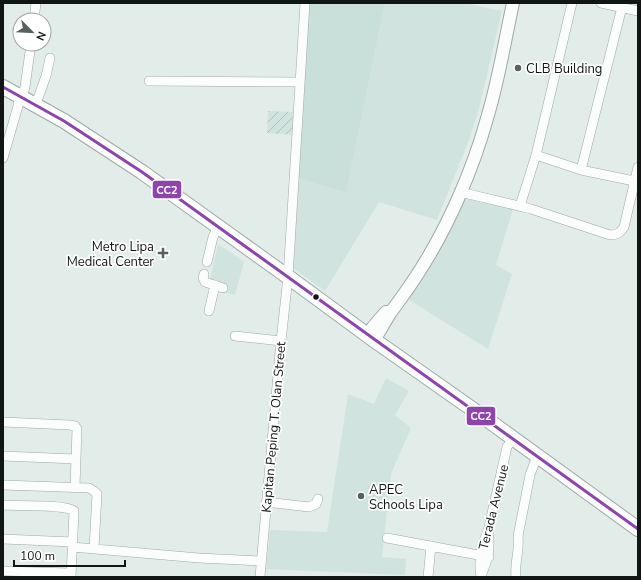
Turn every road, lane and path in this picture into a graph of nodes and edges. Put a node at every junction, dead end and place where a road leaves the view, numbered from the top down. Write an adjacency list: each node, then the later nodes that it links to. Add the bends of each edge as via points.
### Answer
1 (305, 3): 11 (street, Kapitan Peping T. Olan Street)
2 (513, 3): 7 (main road)
3 (572, 3): 15 (street)
4 (601, 3): 5 (street)
5 (622, 7): 6 (street); 18 (street)
6 (638, 11)
7 (504, 44): 20 (main road, via 501,67 488,116); 28 (main road, via 476,138 444,217 412,275 389,309 372,327)
8 (30, 52): 13 (street, via 25,87)
9 (50, 58): 14 (street)
10 (149, 81): 11 (street)
11 (300, 82): 25 (street, Kapitan Peping T. Olan Street)
12 (4, 90): 13 (main road)
13 (21, 96): 14 (main road); 16 (street)
14 (36, 104): 22 (main road, via 118,156)
15 (536, 155): 18 (street); 21 (street)
16 (3, 158)
17 (638, 167): 19 (street)
18 (581, 170): 19 (street)
19 (634, 180): 21 (street, via 624,227 616,235)
20 (460, 192): 21 (street); 28 (main road, via 421,268)
21 (520, 206)
22 (218, 227): 23 (street); 25 (main road)
23 (207, 262)
24 (204, 274): 26 (street, via 205,282 219,286)
25 (288, 277): 28 (main road); 29 (street, Kapitan Peping T. Olan Street)
26 (209, 312)
27 (235, 336): 29 (street)
28 (370, 338): 31 (main road)
29 (281, 341): 38 (street, Kapitan Peping T. Olan Street)
30 (3, 422): 34 (street, via 75,426)
31 (513, 438): 33 (main road); 46 (street, Terada Avenue, via 507,447 488,531 490,543)
32 (3, 456): 34 (street)
33 (539, 457): 40 (main road); 54 (street, via 524,536 519,545)
34 (75, 458): 36 (street)
35 (3, 485): 36 (street)
36 (76, 487): 45 (street, via 89,488 97,494)
37 (318, 499): 38 (street, via 316,504 309,507)
38 (266, 502): 47 (street, Kapitan Peping T. Olan Street)
39 (3, 505): 43 (street, via 71,509 74,511 75,523)
40 (638, 529)
41 (386, 538): 44 (street)
42 (3, 539): 43 (street)
43 (72, 544): 45 (street); 50 (street)
44 (431, 546): 46 (street); 52 (street)
45 (94, 549): 47 (street)
46 (484, 556): 53 (street)
47 (261, 561): 51 (street, Kapitan Peping T. Olan Street)
48 (6, 573): 49 (street)
49 (39, 574): 50 (street)
50 (71, 575)
51 (260, 577)
52 (428, 577)
53 (481, 577)
54 (516, 577)

